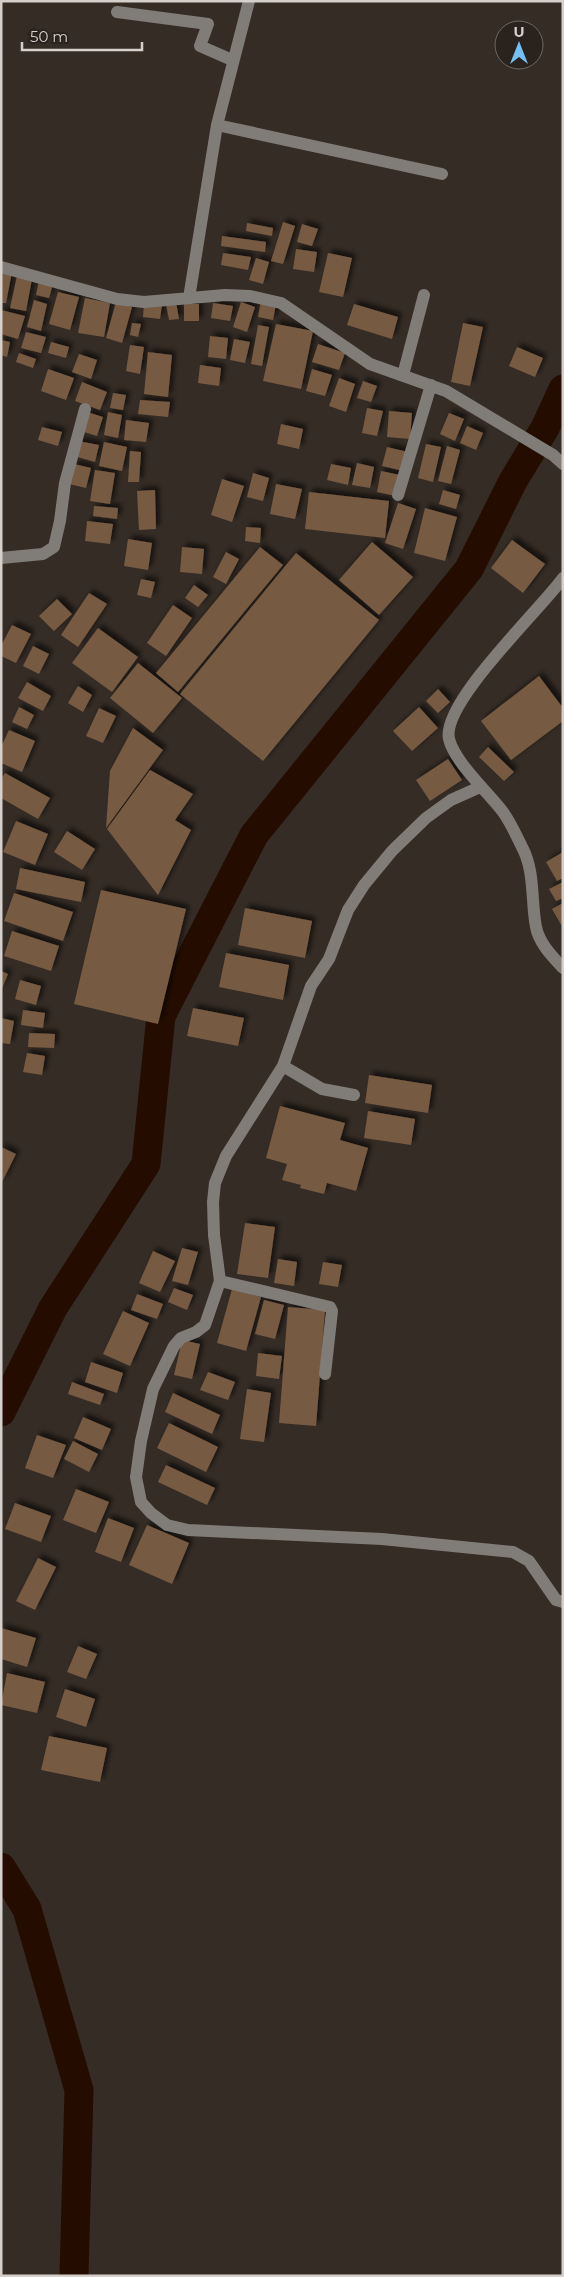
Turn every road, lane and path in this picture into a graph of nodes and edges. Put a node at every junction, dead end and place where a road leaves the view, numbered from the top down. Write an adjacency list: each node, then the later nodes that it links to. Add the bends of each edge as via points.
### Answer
1 (249, 1): 3 (street)
2 (117, 12): 3 (street, via 208,24 200,46)
3 (232, 60): 4 (street)
4 (217, 124): 5 (street); 8 (street)
5 (442, 174)
6 (1, 267): 8 (street, via 117,299 144,302)
7 (424, 295): 9 (street)
8 (189, 298): 9 (street, via 250,296 281,303 370,364)
9 (403, 375): 10 (street)
10 (431, 385): 12 (street, via 510,429); 13 (street)
11 (84, 409): 14 (street, via 54,547 43,554)
12 (563, 464)
13 (398, 495)
14 (1, 558)
15 (563, 578): 16 (street, via 485,668 453,715 449,740)
16 (480, 787): 17 (street, via 503,812 524,851 533,889 536,929 545,948); 18 (street, via 451,800 426,818 392,851 364,885 348,910 329,959 311,986)
17 (563, 968)
18 (282, 1066): 19 (street, via 322,1089); 20 (street, via 226,1156 215,1183 214,1235)
19 (354, 1095)
20 (220, 1281): 21 (street, via 330,1307); 22 (street, via 205,1325 181,1338 174,1346 153,1389 136,1477 141,1502 151,1513 167,1525 188,1530 382,1539 513,1552 529,1561 556,1600)
21 (325, 1374)
22 (563, 1602)

